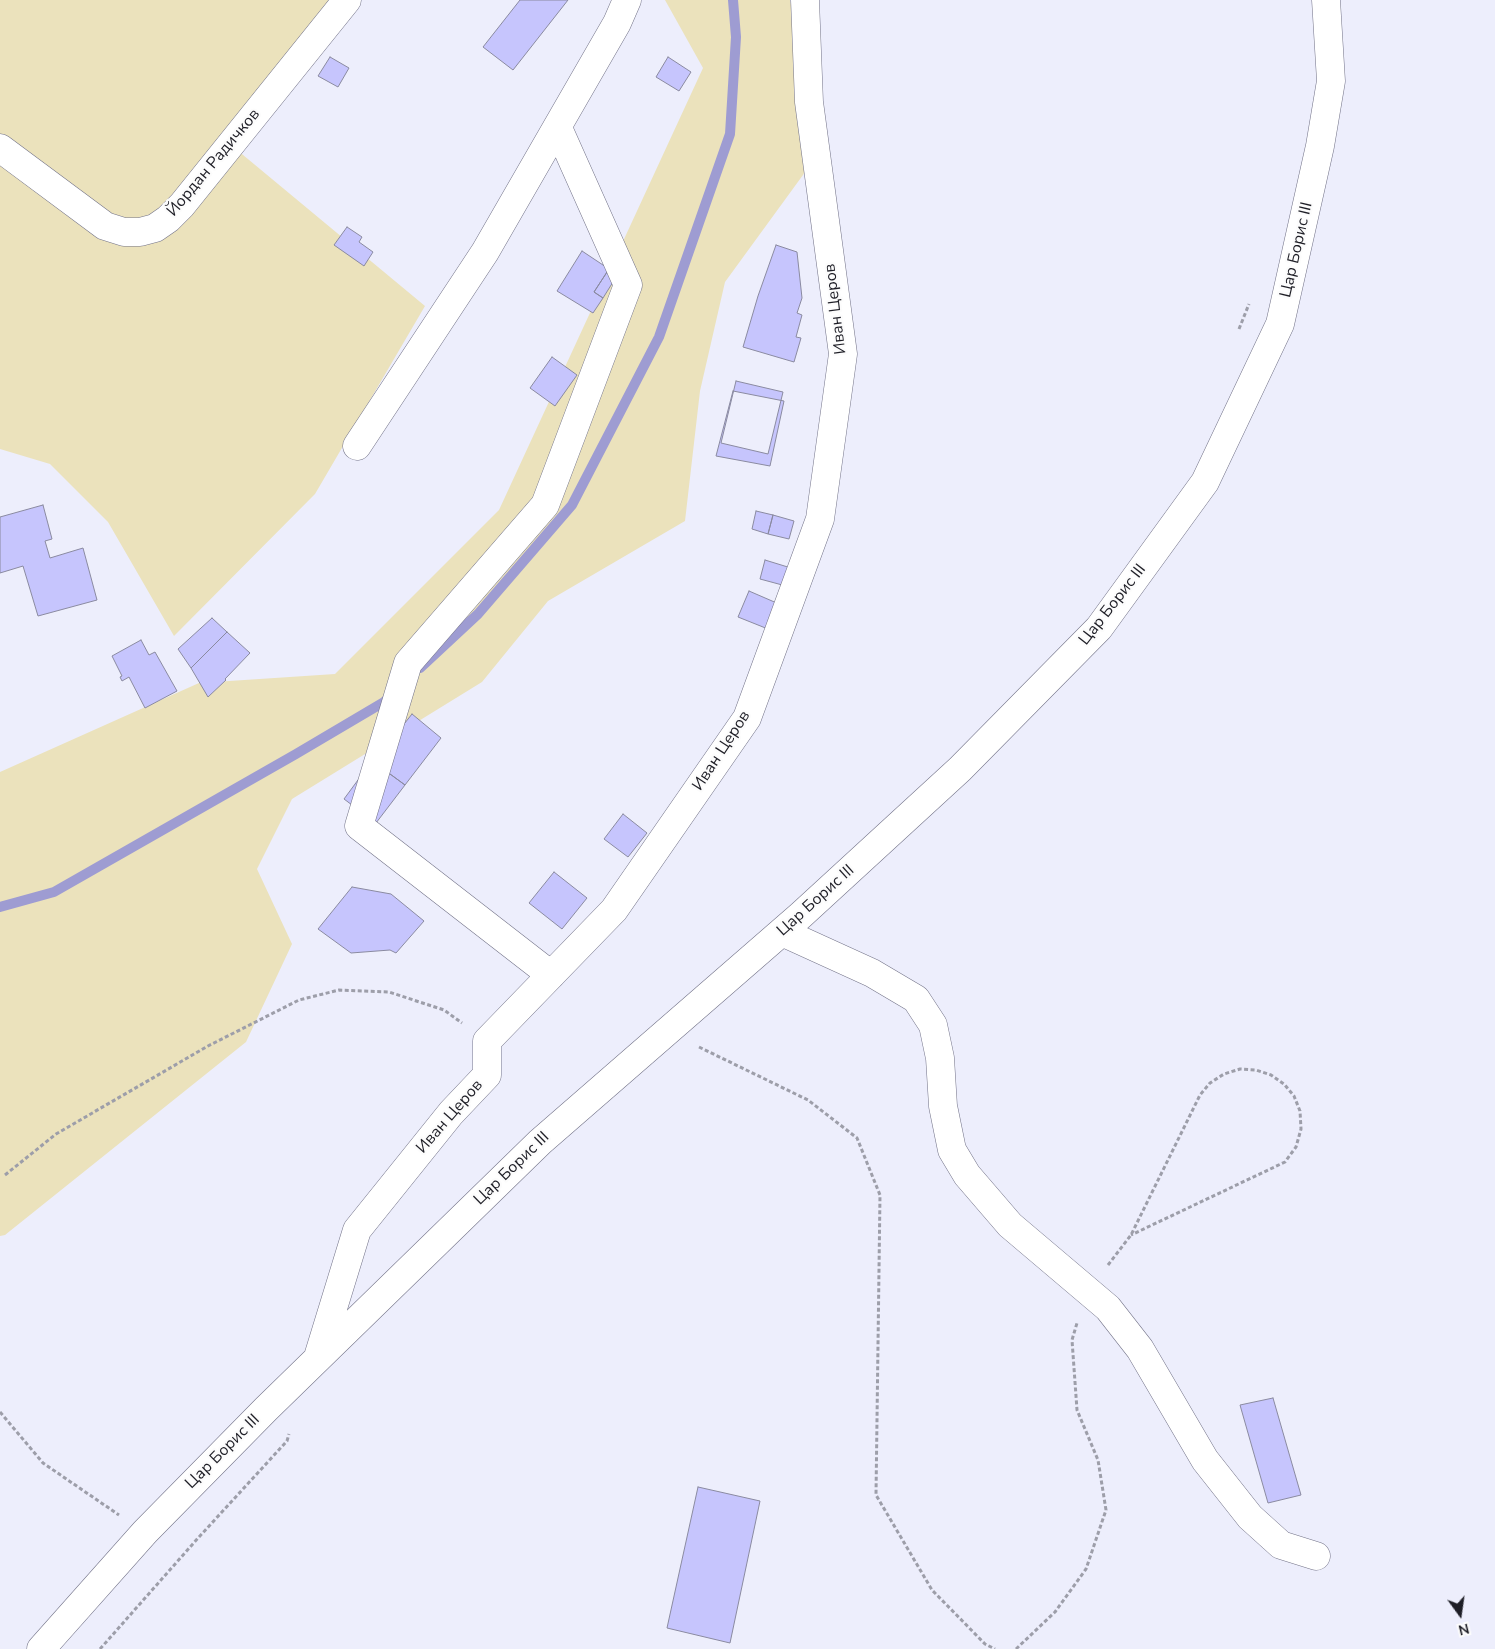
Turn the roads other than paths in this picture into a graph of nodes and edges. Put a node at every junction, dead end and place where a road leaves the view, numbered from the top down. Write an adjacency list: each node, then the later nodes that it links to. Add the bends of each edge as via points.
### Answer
1 (347, 0): 6 (street, Йордан Радичков, via 182,205 155,228 124,232 105,226)
2 (627, 0): 5 (street)
3 (805, 0): 9 (street, Иван Церов, via 809,102 843,354 820,519 747,718 614,910)
4 (1326, 0): 8 (street, Цар Борис III, via 1331,82 1280,324 1205,482 1099,628 960,769)
5 (558, 128): 7 (street, via 486,252); 9 (street, via 628,285 544,505 408,664 359,826)
6 (0, 148)
7 (357, 446)
8 (782, 932): 10 (street, Цар Борис III, via 540,1142); 11 (street, via 872,973 916,999 933,1025 952,1150 967,1175 1010,1225 1108,1308 1140,1349 1206,1460 1250,1517 1281,1545)
9 (551, 975): 10 (street, Иван Церов, via 487,1041 487,1075 356,1230)
10 (317, 1359): 12 (street, Цар Борис III, via 145,1532)
11 (1316, 1556)
12 (41, 1649)

